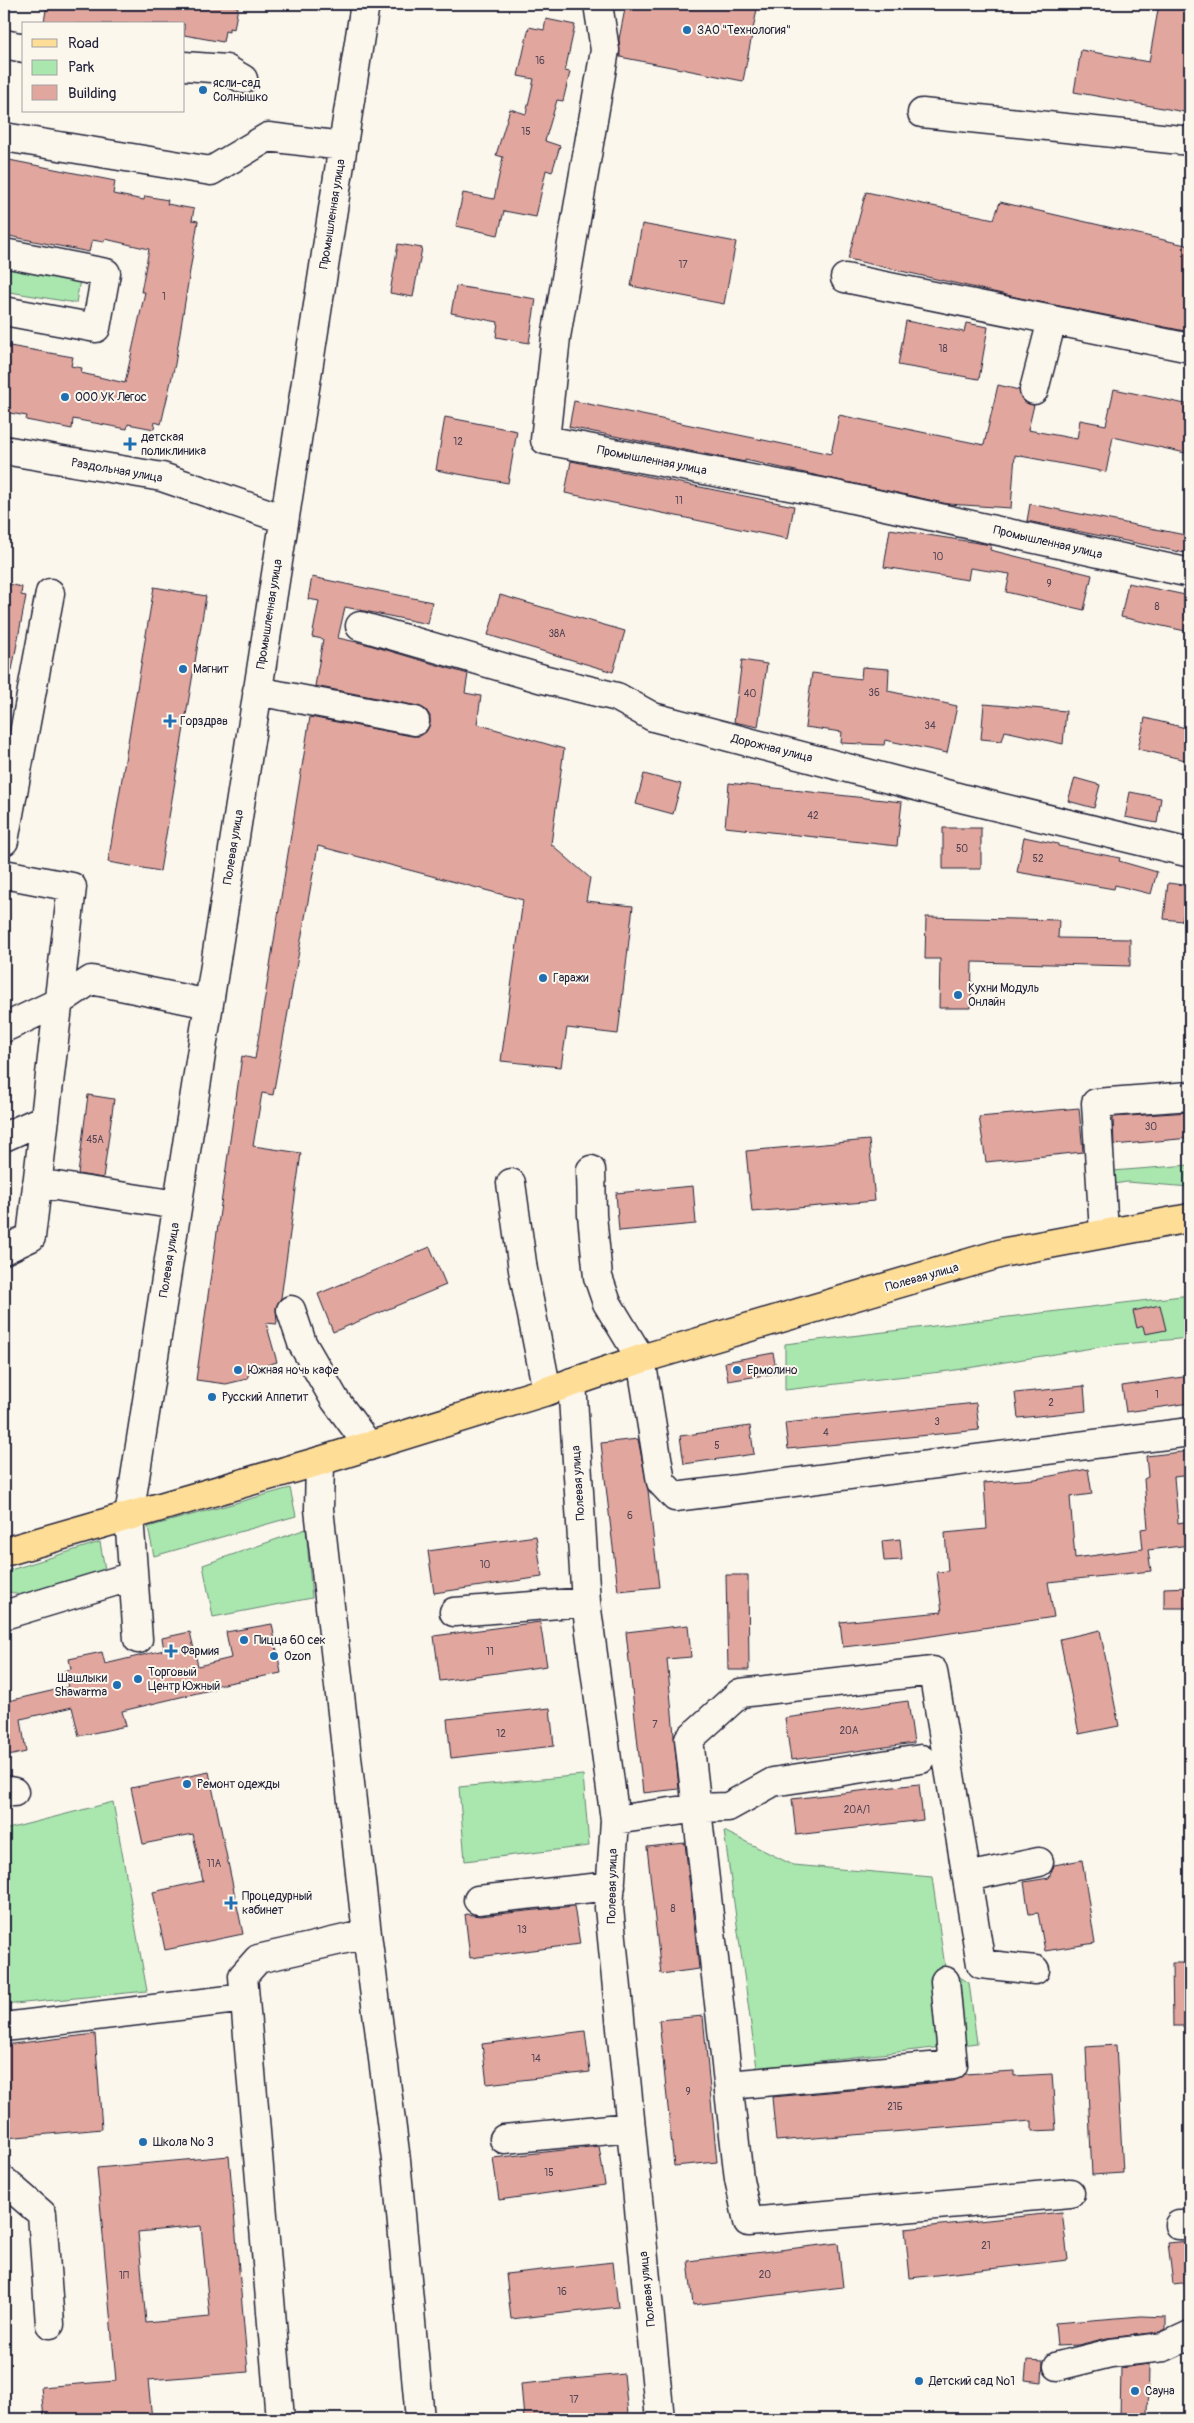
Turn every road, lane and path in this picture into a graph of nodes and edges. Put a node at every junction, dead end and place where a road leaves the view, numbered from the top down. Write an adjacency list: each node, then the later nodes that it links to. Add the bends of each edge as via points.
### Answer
1 (365, 4): 10 (street, Промышленная улица)
2 (598, 4): 19 (street, Промышленная улица, via 606,50 556,337 545,440 826,493)
3 (4, 44): 4 (street)
4 (22, 48)
5 (185, 66): 6 (street, via 226,69)
6 (242, 79)
7 (922, 113): 9 (street)
8 (4, 137): 10 (street, via 211,171 268,137)
9 (1190, 141)
10 (343, 146): 18 (street, Промышленная улица)
11 (4, 253): 13 (street, via 106,272 96,328)
12 (844, 278): 14 (street)
13 (4, 311)
14 (1052, 320): 15 (street); 16 (street)
15 (1190, 348)
16 (1034, 390)
17 (4, 450): 18 (street, Раздольная улица, via 162,477)
18 (284, 519): 22 (street, Промышленная улица)
19 (1190, 573)
20 (50, 593): 24 (street)
21 (360, 626): 25 (street, Дорожная улица, via 617,697 653,717 965,799)
22 (257, 691): 23 (street); 28 (street, Полевая улица)
23 (414, 721)
24 (4, 840)
25 (1190, 853)
26 (4, 874): 27 (street, via 72,887)
27 (57, 1003): 28 (street, via 91,980); 29 (street); 31 (street)
28 (208, 1004): 36 (street, Полевая улица)
29 (4, 1028)
30 (1190, 1096): 38 (street, via 1096,1103)
31 (44, 1119): 32 (street); 34 (street)
32 (4, 1137)
33 (592, 1170): 41 (street, via 592,1215 598,1277 607,1303)
34 (37, 1183): 36 (street); 39 (street, via 31,1237)
35 (511, 1183): 42 (street, via 523,1270)
36 (177, 1204): 46 (street, Полевая улица)
37 (1190, 1218): 38 (main road, Полевая улица)
38 (1104, 1232): 41 (main road, Полевая улица, via 1006,1252)
39 (4, 1250)
40 (291, 1310): 44 (street, via 302,1343 335,1400)
41 (642, 1359): 42 (main road, Полевая улица); 43 (street, via 662,1482 675,1497)
42 (559, 1387): 44 (main road, Полевая улица); 49 (street, Полевая улица)
43 (1190, 1432)
44 (369, 1446): 45 (main road, Полевая улица)
45 (320, 1461): 46 (main road, Полевая улица); 60 (street, via 319,1509)
46 (129, 1516): 47 (main road, Полевая улица); 48 (street)
47 (4, 1552)
48 (133, 1576): 51 (street); 52 (street)
49 (586, 1602): 50 (street); 55 (street, Полевая улица)
50 (454, 1612)
51 (4, 1615)
52 (138, 1639)
53 (921, 1759): 54 (street, via 773,1782 728,1807)
54 (698, 1808): 55 (street); 57 (street, via 689,1739 740,1692 934,1671); 65 (street)
55 (615, 1820): 58 (street, Полевая улица)
56 (1039, 1862): 57 (street)
57 (966, 1877): 61 (street, via 980,1964)
58 (611, 1886): 59 (street); 66 (street, Полевая улица, via 609,1908)
59 (478, 1900)
60 (367, 1934): 63 (street, via 258,1959 243,1976); 74 (street, via 396,2160)
61 (1035, 1970)
62 (945, 1981): 65 (street, via 953,2065)
63 (246, 1998): 64 (street); 73 (street)
64 (4, 2027)
65 (729, 2085): 69 (street, via 739,2180 748,2222)
66 (631, 2127): 67 (street); 75 (street, Полевая улица)
67 (504, 2139)
68 (4, 2181): 70 (street, via 42,2214)
69 (1070, 2193)
70 (50, 2324)
71 (1190, 2335): 72 (street, via 1164,2347 1111,2353)
72 (1058, 2366)
73 (280, 2419)
74 (420, 2419)
75 (660, 2419)

